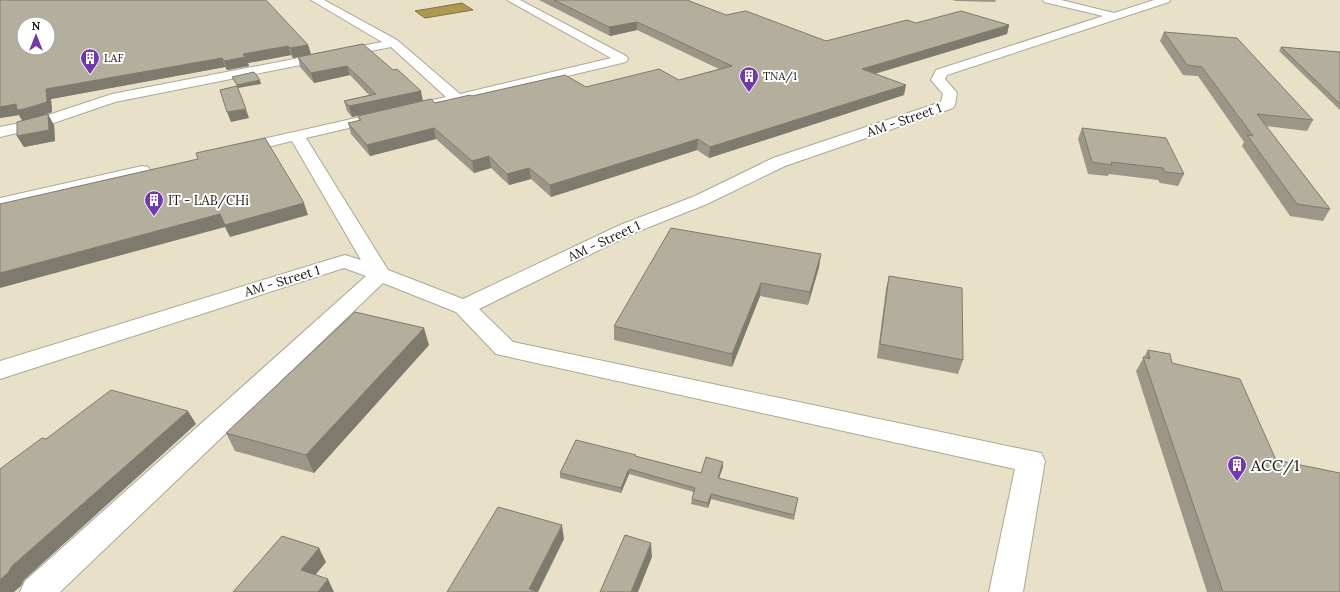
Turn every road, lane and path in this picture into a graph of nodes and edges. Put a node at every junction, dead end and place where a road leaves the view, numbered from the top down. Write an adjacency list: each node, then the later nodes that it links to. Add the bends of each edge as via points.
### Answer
1 (316, 0): 6 (lane)
2 (512, 0): 7 (lane, via 622,60)
3 (1048, 0): 5 (lane)
4 (1165, 0): 5 (lane, AM - Street 1)
5 (1114, 16): 16 (lane, AM - Street 1, via 941,73 938,80 950,93 948,105 779,162 701,200 627,229)
6 (393, 43): 7 (lane); 10 (lane, via 112,98 34,125)
7 (457, 99): 8 (lane)
8 (419, 108)
9 (388, 115): 11 (lane)
10 (0, 132)
11 (297, 136): 12 (lane); 15 (lane)
12 (221, 153)
13 (152, 169): 14 (lane)
14 (0, 204)
15 (380, 275): 16 (lane, AM - Street 1); 17 (lane, AM - Street 1, via 346,261); 18 (lane)
16 (464, 307): 19 (lane, via 505,348 1031,461)
17 (0, 370)
18 (37, 592)
19 (1006, 592)

